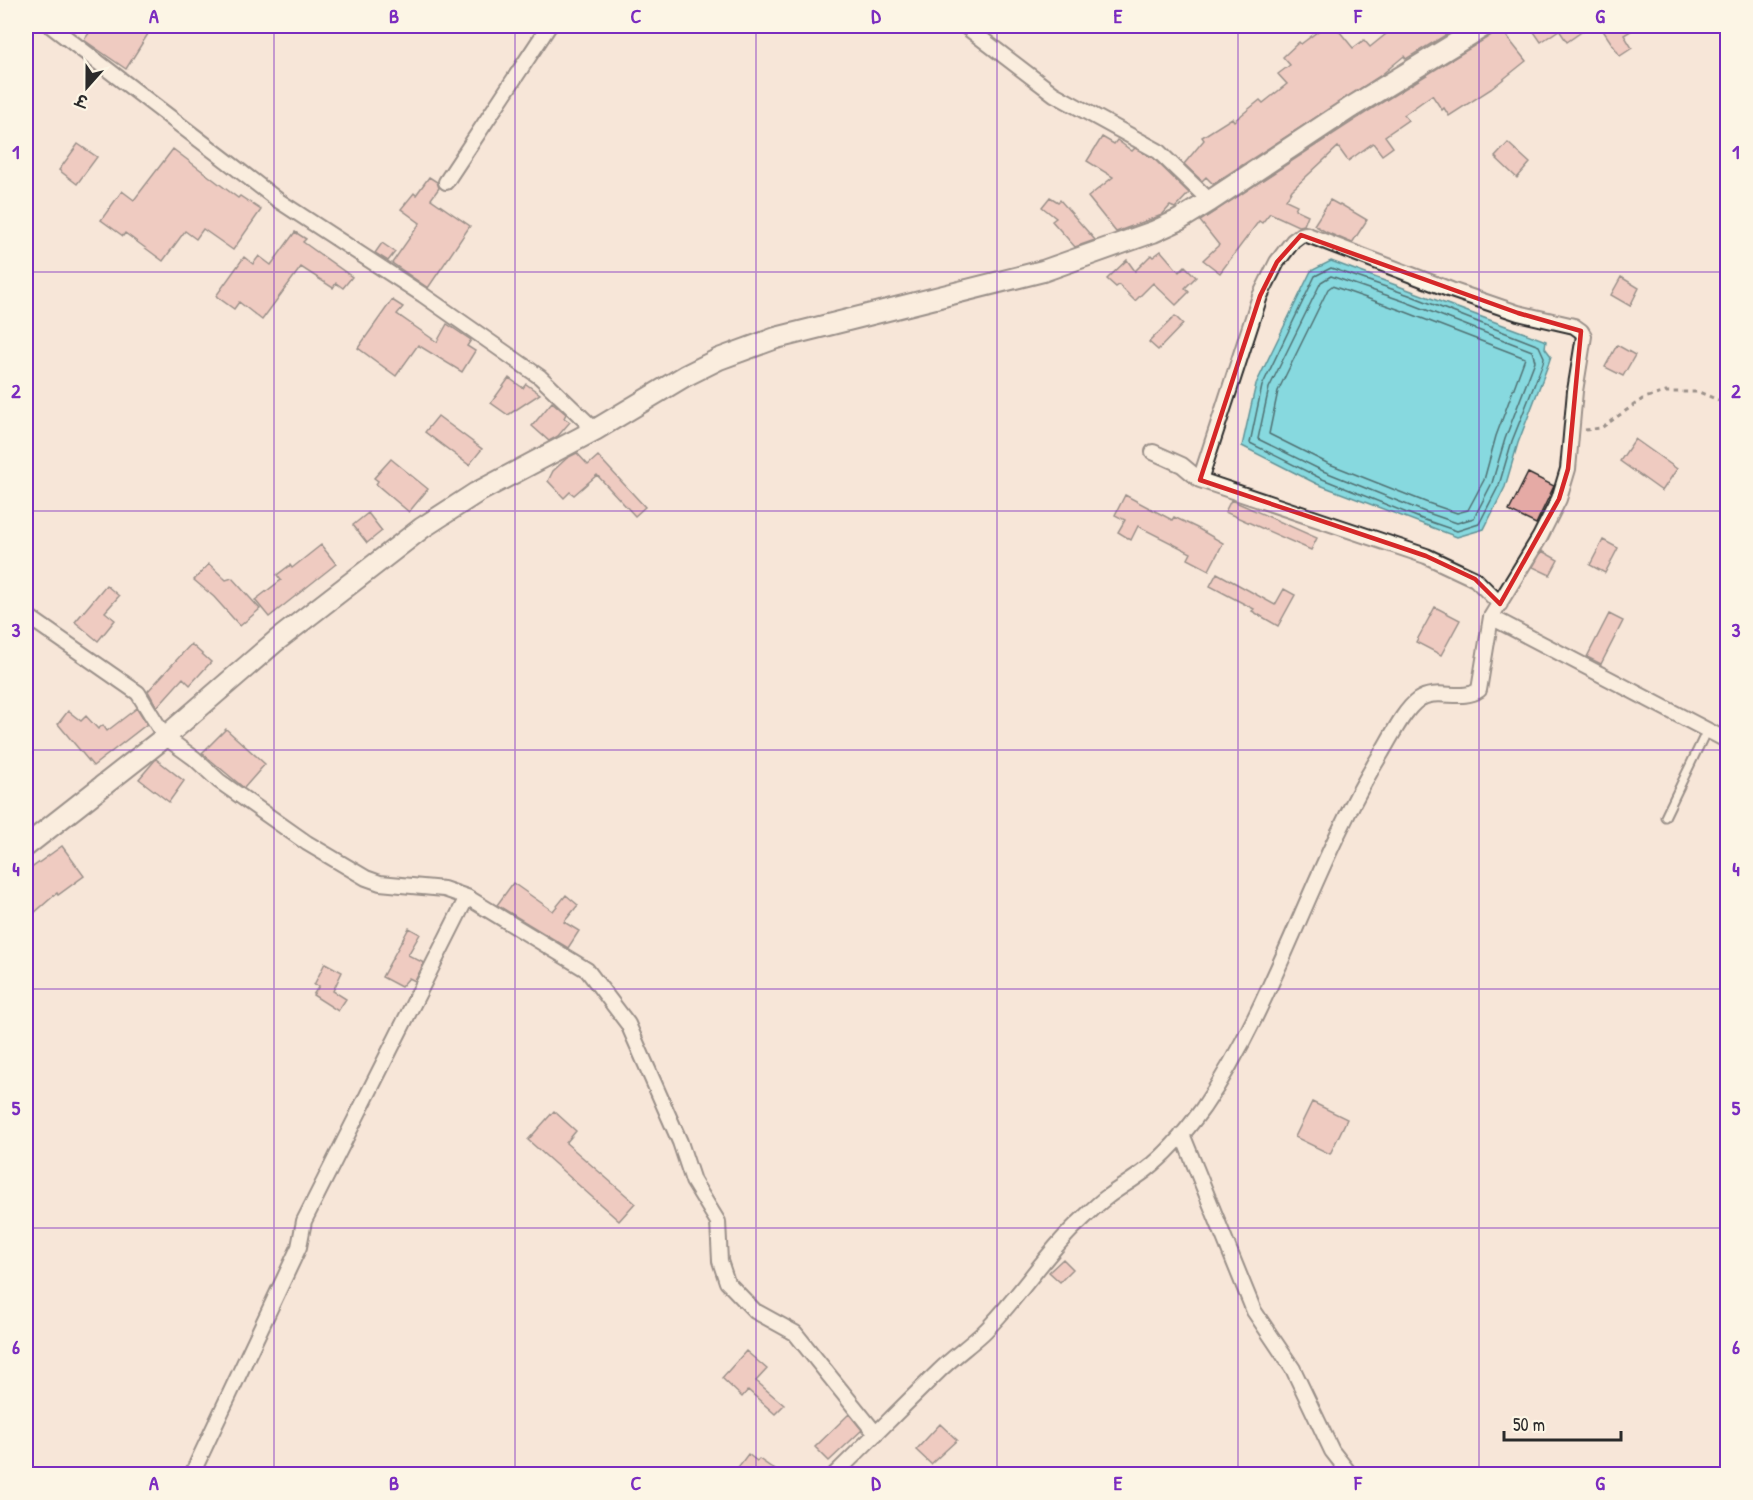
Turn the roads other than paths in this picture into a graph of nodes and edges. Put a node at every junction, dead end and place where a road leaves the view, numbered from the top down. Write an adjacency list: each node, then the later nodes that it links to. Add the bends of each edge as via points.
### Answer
1 (51, 26): 7 (street, via 279,201 540,377)
2 (549, 26): 5 (street)
3 (965, 26): 6 (street, via 1054,94 1158,151)
4 (1484, 26): 6 (street, via 1350,108)
5 (446, 182)
6 (1210, 201): 7 (street, via 1153,232 1043,271 787,335 736,352 685,376)
7 (595, 430): 14 (street, via 476,493 422,528 276,641)
8 (1153, 452): 9 (street, via 1182,465)
9 (1200, 480): 10 (street, via 1426,556 1475,579); 10 (street, via 1260,296 1277,262 1293,241 1305,234 1518,314 1578,328 1584,336 1568,469 1559,499 1540,537)
10 (1500, 604): 12 (street)
11 (26, 615): 14 (street, via 138,693)
12 (1491, 616): 13 (street); 19 (street, via 1479,690 1473,694 1424,696 1411,707 1363,783 1228,1070)
13 (1708, 730): 15 (street); 16 (lane)
14 (165, 737): 17 (street); 18 (street, via 298,837 366,878 444,889)
15 (1728, 741)
16 (1665, 817)
17 (26, 846)
18 (467, 897): 20 (street, via 570,958 600,985 628,1024 693,1181 718,1222 720,1261 727,1282 754,1311 795,1333); 21 (street, via 304,1221 299,1248)
19 (1182, 1134): 20 (street, via 1148,1169 1104,1199 1074,1227 982,1334); 23 (street, via 1254,1311 1293,1369 1332,1451)
20 (876, 1434): 22 (street)
21 (192, 1474)
22 (835, 1474)
23 (1350, 1474)

